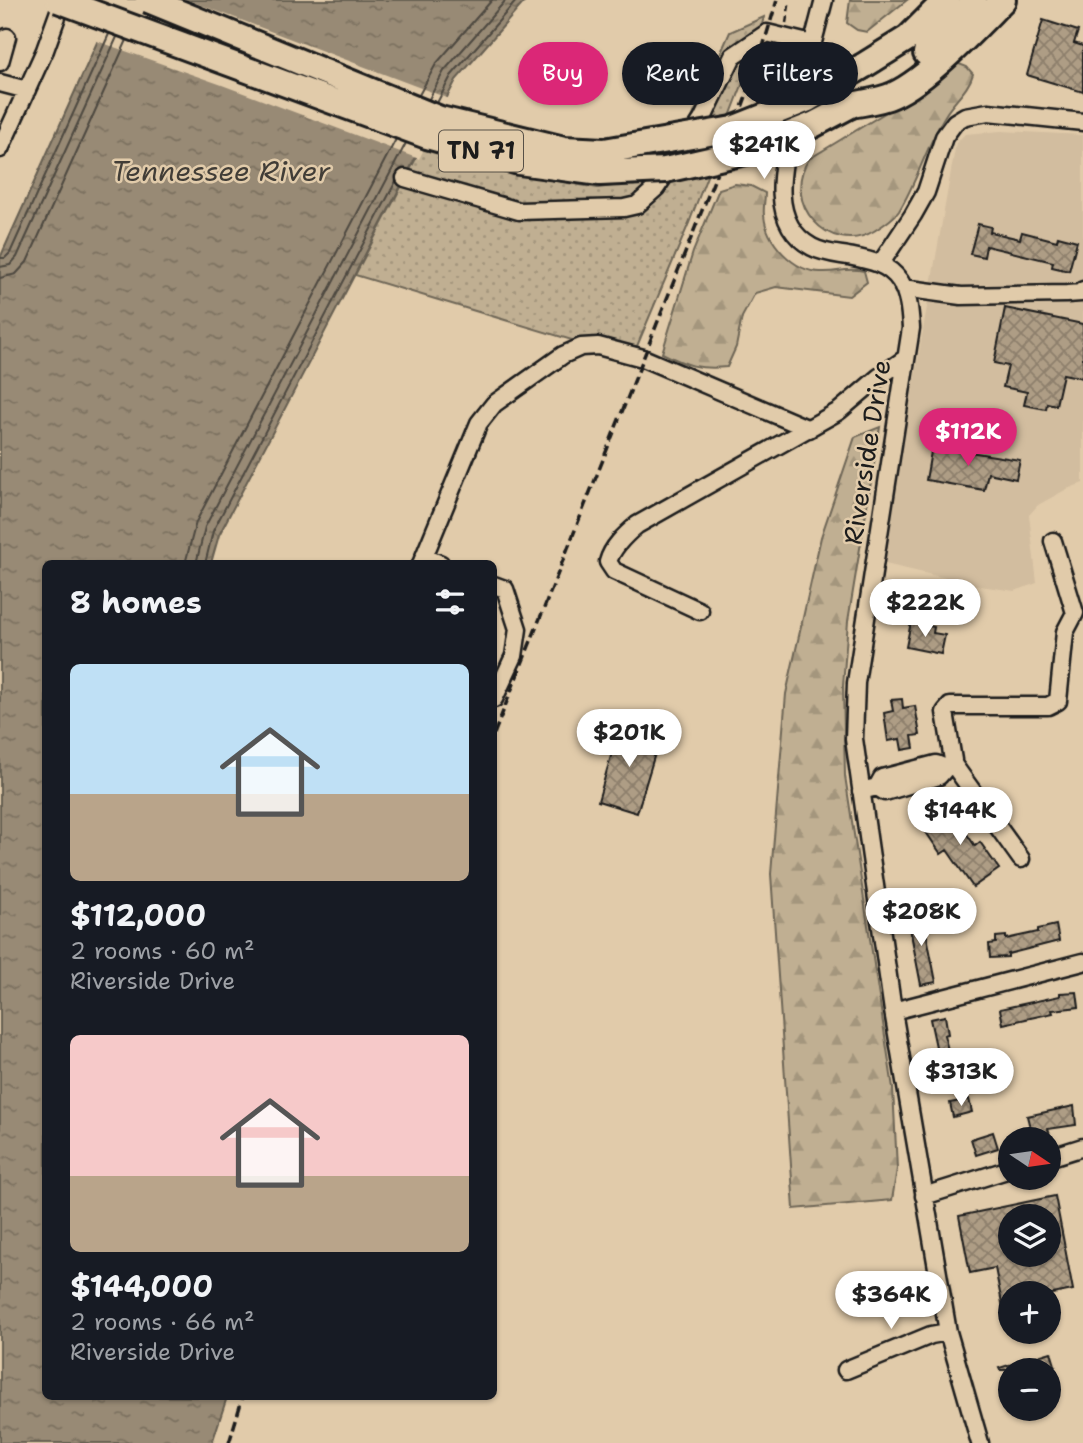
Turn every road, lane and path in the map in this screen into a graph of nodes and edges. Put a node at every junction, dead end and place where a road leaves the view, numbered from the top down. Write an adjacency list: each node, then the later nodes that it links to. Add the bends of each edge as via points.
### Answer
1 (61, 0): 18 (street); 20 (highway, TN 71, bridge, via 427,136 519,162 600,173 664,170 745,152)
2 (148, 0): 16 (highway, TN 71, bridge, via 440,119 564,149 604,151 733,129 808,99)
3 (790, 0): 9 (path, via 784,22)
4 (824, 0): 13 (street)
5 (923, 0): 16 (highway)
6 (946, 0): 16 (highway, TN 71, via 908,38)
7 (974, 0): 20 (highway, TN 71, via 924,55)
8 (1003, 0): 20 (highway, via 957,47 912,83 890,96)
9 (793, 24)
10 (7, 37): 15 (street)
11 (754, 42): 12 (street, via 767,33)
12 (804, 42)
13 (813, 42)
14 (738, 53): 23 (street, via 702,120 656,188 637,205 519,211)
15 (0, 62)
16 (863, 66)
17 (0, 83): 18 (street)
18 (27, 90): 22 (street)
19 (797, 105): 24 (street, via 784,157 781,200 793,231 814,249)
20 (851, 106)
21 (1083, 122): 24 (street, via 988,112 955,122 944,137 926,192)
22 (0, 149)
23 (405, 178)
24 (881, 263): 25 (street, Riverside Drive)
25 (903, 288): 26 (street, via 961,296); 27 (street, Riverside Drive, via 911,328)
26 (1083, 290)
27 (906, 358): 28 (street); 36 (street, Riverside Drive, via 856,683 854,739)
28 (809, 429): 30 (street, via 643,358 598,346 581,347 494,404 479,423); 32 (street, via 637,525 610,554 608,562 614,571)
29 (1053, 541): 33 (street)
30 (422, 560)
31 (497, 586): 34 (street, via 505,589 518,629 514,656)
32 (700, 611)
33 (1080, 618): 35 (street, via 1065,632 1058,701 1048,706 946,709)
34 (497, 693)
35 (949, 766): 36 (street, via 939,776 885,792); 37 (street)
36 (869, 789): 39 (street, Riverside Drive)
37 (1021, 859)
38 (1083, 962): 39 (street)
39 (893, 1011): 43 (street, Riverside Drive)
40 (1083, 1147): 41 (street)
41 (1061, 1154)
42 (998, 1173): 43 (street)
43 (924, 1196): 44 (street, Riverside Drive)
44 (948, 1332): 45 (street); 46 (street, Riverside Drive)
45 (846, 1370)
46 (980, 1443)

